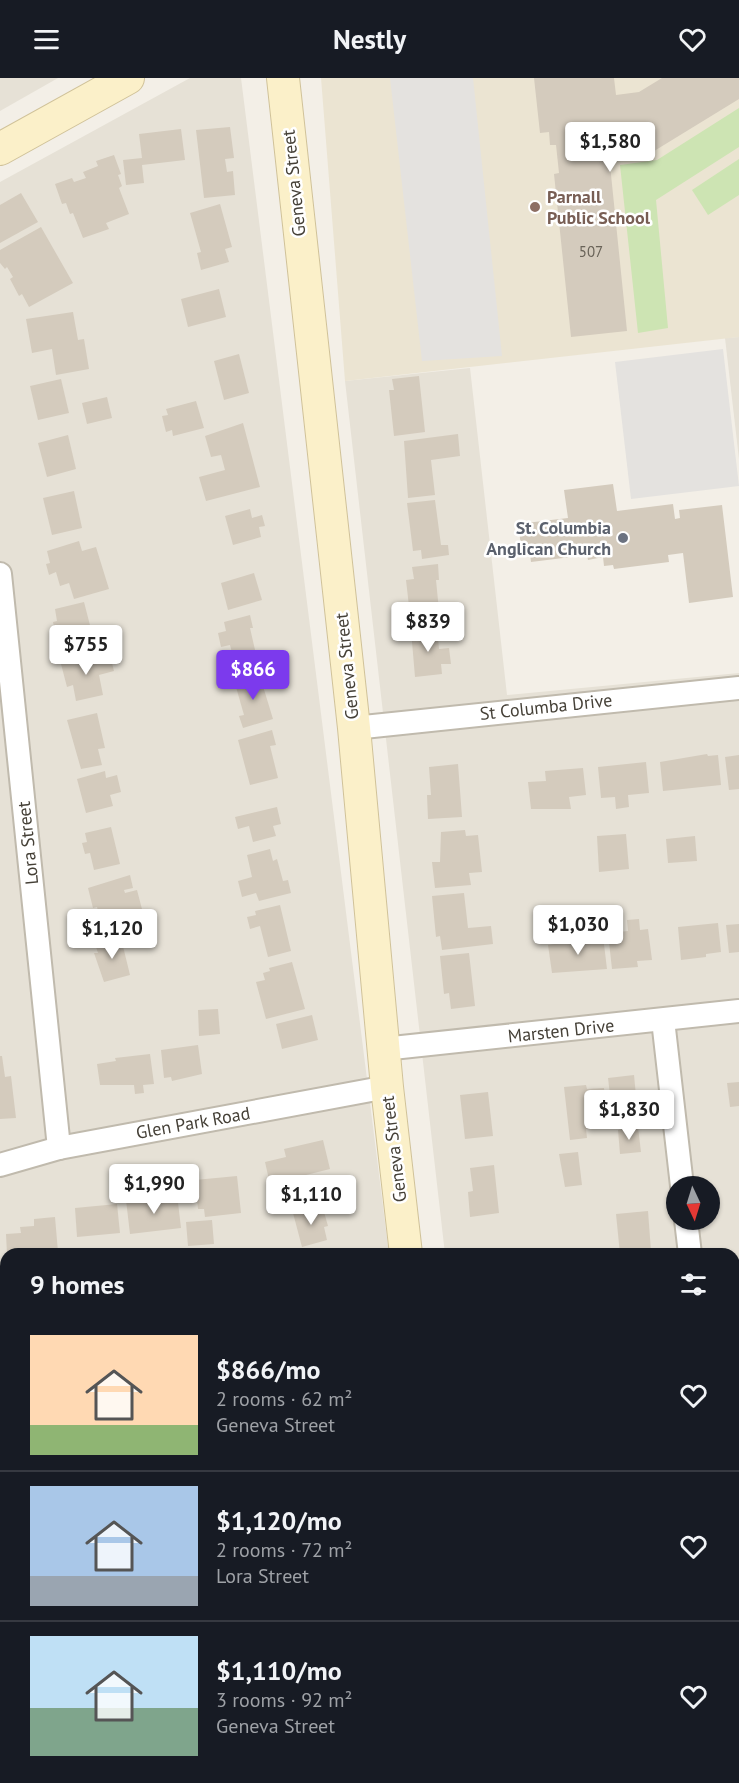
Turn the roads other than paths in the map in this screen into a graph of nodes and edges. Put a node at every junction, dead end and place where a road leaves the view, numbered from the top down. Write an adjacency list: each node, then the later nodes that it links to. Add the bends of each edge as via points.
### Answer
1 (128, 78): 3 (main road)
2 (282, 78): 6 (main road, Geneva Street)
3 (0, 148)
4 (0, 574): 11 (street, Lora Street)
5 (739, 688): 6 (street, St Columba Drive)
6 (354, 728): 9 (main road, Geneva Street)
7 (739, 1011): 8 (street, Marsten Drive)
8 (663, 1020): 9 (street, Marsten Drive); 13 (street)
9 (383, 1049): 10 (main road, Geneva Street)
10 (387, 1087): 11 (street, Glen Park Road); 15 (main road, Geneva Street)
11 (59, 1148): 12 (street, Glen Park Road)
12 (0, 1165)
13 (681, 1176)
14 (687, 1230): 16 (street)
15 (405, 1248)
16 (689, 1248)

